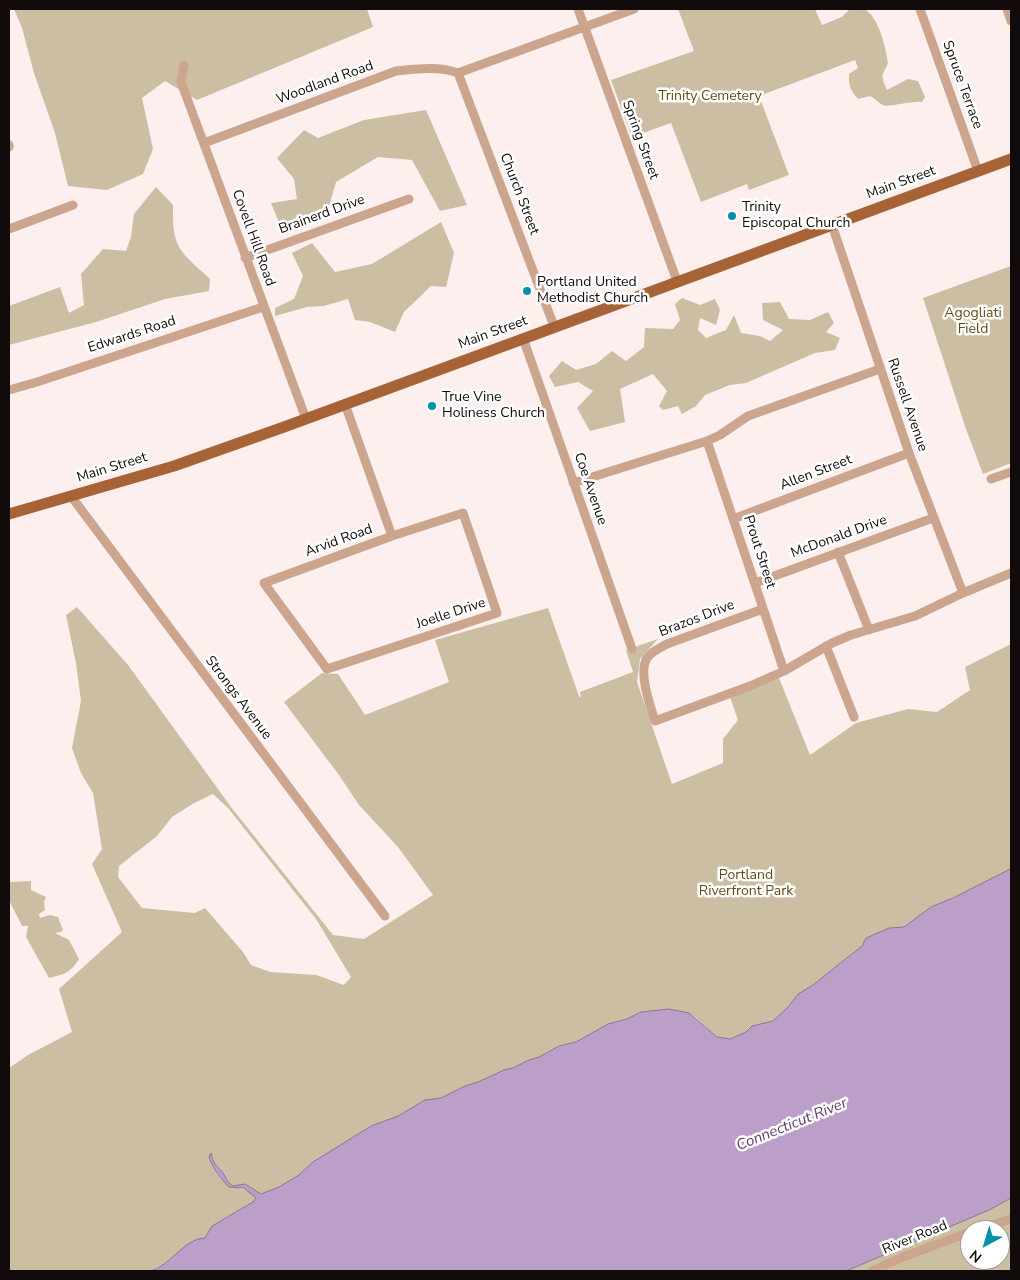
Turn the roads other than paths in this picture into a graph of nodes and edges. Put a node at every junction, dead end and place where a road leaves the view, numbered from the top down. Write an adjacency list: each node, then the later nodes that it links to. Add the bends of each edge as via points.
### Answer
1 (578, 9): 6 (street, Spring Street)
2 (634, 9): 6 (street)
3 (920, 9): 11 (street, Spruce Terrace)
4 (1007, 9): 5 (street)
5 (1011, 21)
6 (584, 27): 8 (street); 17 (street, Spring Street)
7 (184, 66): 9 (street, Covell Hill Road, via 181,82)
8 (458, 72): 9 (street, Woodland Road, via 423,68 396,72); 19 (street, Church Street)
9 (204, 143): 16 (street, Covell Hill Road)
10 (1011, 159): 11 (main road, Main Street)
11 (978, 171): 14 (main road, Main Street)
12 (409, 199): 16 (street, Brainerd Drive)
13 (73, 205): 15 (street)
14 (832, 225): 17 (main road, Main Street); 21 (street, Russell Avenue)
15 (9, 229)
16 (245, 258): 18 (street, Covell Hill Road)
17 (677, 281): 19 (main road, Main Street)
18 (264, 307): 22 (street, Edwards Road); 24 (street, Covell Hill Road)
19 (554, 326): 20 (main road, Main Street)
20 (523, 338): 23 (main road, Main Street); 29 (street, Coe Avenue)
21 (880, 369): 25 (street, via 748,416); 26 (street, Russell Avenue)
22 (9, 390)
23 (345, 404): 24 (main road, Main Street); 34 (street, Arvid Road)
24 (306, 419): 30 (main road, Main Street, via 174,466)
25 (707, 441): 29 (street); 33 (street, Prout Street)
26 (909, 453): 32 (street, Russell Avenue); 33 (street, Allen Street)
27 (1011, 472): 28 (street)
28 (990, 480)
29 (573, 483): 42 (street, Coe Avenue)
30 (71, 496): 31 (main road, Main Street); 46 (street, Strongs Avenue)
31 (9, 514)
32 (933, 518): 35 (street, McDonald Drive); 38 (street, Russell Avenue)
33 (733, 519): 37 (street, Prout Street)
34 (392, 536): 43 (street, Arvid Road, via 264,583); 43 (street, Joelle Drive, via 463,513 497,613)
35 (838, 552): 37 (street, McDonald Drive); 40 (street)
36 (1011, 573): 38 (street)
37 (755, 583): 39 (street, Prout Street)
38 (963, 593): 40 (street, via 915,616)
39 (764, 609): 44 (street, Prout Street); 44 (street, Brazos Drive, via 674,641 646,659 645,684 654,721)
40 (869, 630): 41 (street)
41 (826, 646): 44 (street); 45 (street)
42 (632, 649)
43 (328, 669)
44 (784, 671)
45 (854, 717)
46 (385, 916)
47 (960, 1236): 48 (street, River Road)
48 (872, 1271)

